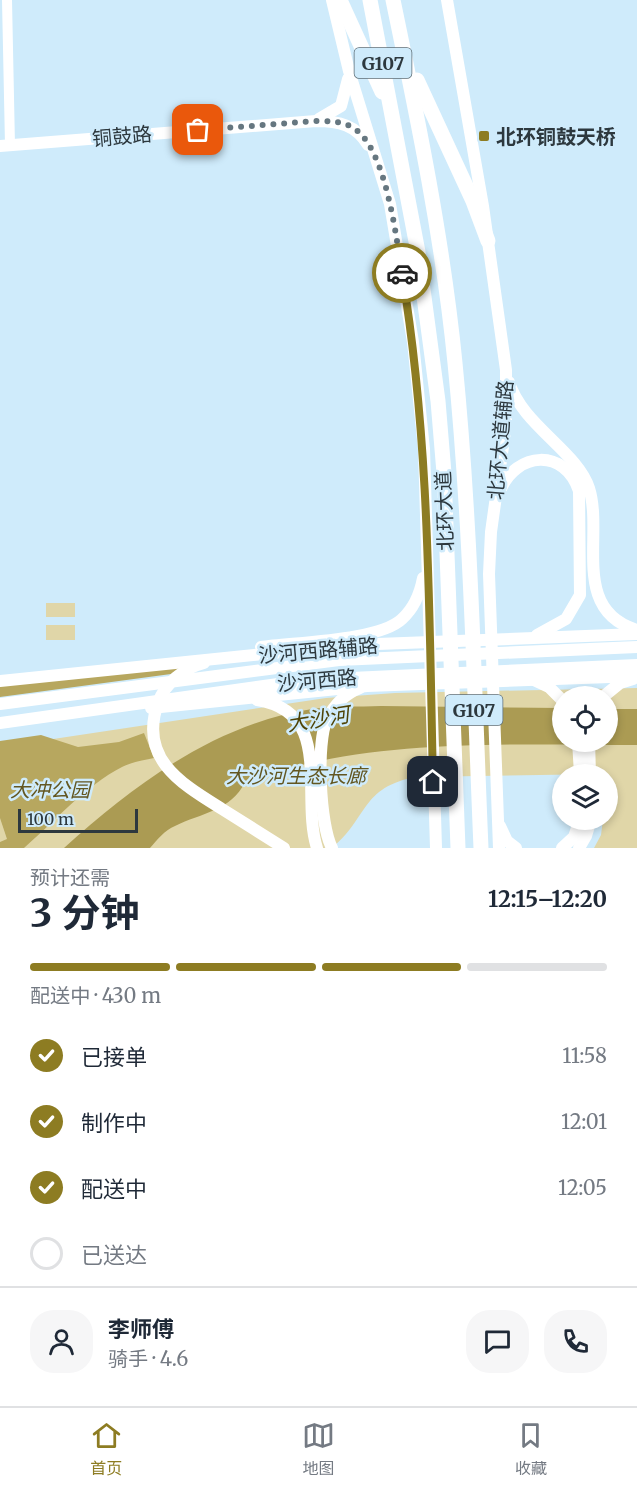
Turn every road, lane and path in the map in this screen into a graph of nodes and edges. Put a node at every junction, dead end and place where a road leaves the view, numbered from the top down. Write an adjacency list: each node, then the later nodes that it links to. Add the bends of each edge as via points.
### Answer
1 (7, 0): 11 (street)
2 (332, 0): 8 (main road)
3 (340, 0): 10 (highway)
4 (370, 0): 10 (highway, 北环大道 / G107)
5 (393, 0): 7 (highway, 北环大道 / G107)
6 (447, 0): 13 (main road, 北环大道辅路)
7 (398, 24): 13 (highway, via 422,93); 45 (highway, 北环大道 / G107, via 449,307 464,469)
8 (349, 72): 9 (main road, via 341,106); 12 (main road)
9 (316, 121): 11 (main road, 铜鼓路); 12 (main road, 铜鼓路, via 353,127)
10 (396, 125): 44 (highway, 北环大道 / G107, via 438,401)
11 (5, 145)
12 (377, 159): 17 (main road, via 394,223 413,342 424,449)
13 (488, 241): 14 (main road, 北环大道辅路)
14 (506, 370): 15 (main road, via 521,405 581,473); 16 (main road, 北环大道辅路, via 506,425)
15 (585, 497): 16 (main road, via 568,471 558,464 539,461 512,471); 18 (main road)
16 (495, 506): 35 (main road, 北环大道辅路, via 490,555)
17 (426, 559): 23 (main road, via 416,601 402,620 381,631); 36 (main road)
18 (587, 576): 19 (main road, via 608,610); 20 (main road, via 570,614 557,626)
19 (637, 632): 20 (main road, 沙河西路辅路)
20 (527, 639): 22 (main road, 沙河西路辅路, via 351,645)
21 (637, 647): 32 (main road, 沙河西路, via 339,660)
22 (238, 657): 23 (main road, 沙河西路辅路); 39 (main road, via 199,664 179,674 159,698 153,729 161,759 183,784)
23 (174, 661): 27 (main road, 沙河西路辅路)
24 (637, 665): 33 (main road, 沙河西路, via 330,678)
25 (637, 677): 26 (main road, 沙河西路辅路); 29 (main road)
26 (531, 678): 28 (main road, 沙河西路辅路); 30 (main road)
27 (0, 681)
28 (367, 686): 31 (main road, 沙河西路辅路); 41 (main road, via 351,692 331,712 322,735 324,821)
29 (616, 686)
30 (552, 690)
31 (244, 698): 33 (main road, 沙河西路辅路, via 164,708); 40 (main road, via 275,704 297,720 309,744)
32 (0, 704)
33 (104, 709): 34 (main road, 沙河西路)
34 (1, 723)
35 (496, 801): 46 (main road, 北环大道辅路); 47 (main road, via 501,831)
36 (434, 805): 42 (main road, via 433,828); 43 (main road)
37 (576, 830): 48 (main road)
38 (588, 830): 49 (main road)
39 (284, 848)
40 (317, 848)
41 (332, 848)
42 (426, 848)
43 (436, 848)
44 (458, 848)
45 (481, 848)
46 (499, 848)
47 (516, 848)
48 (562, 848)
49 (579, 848)

